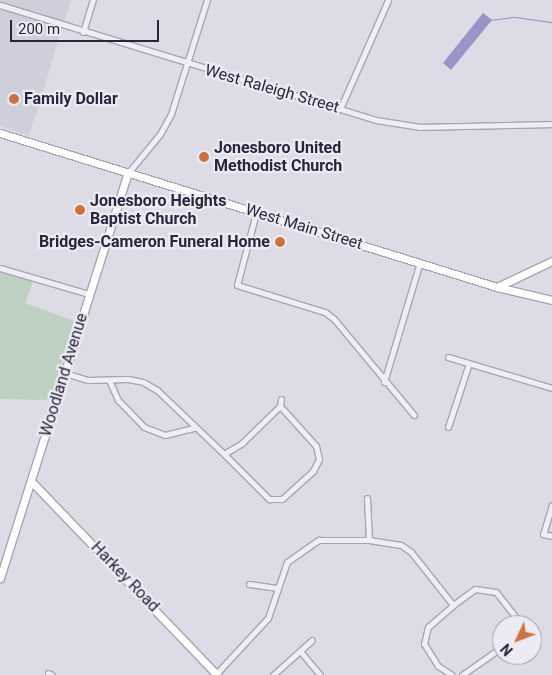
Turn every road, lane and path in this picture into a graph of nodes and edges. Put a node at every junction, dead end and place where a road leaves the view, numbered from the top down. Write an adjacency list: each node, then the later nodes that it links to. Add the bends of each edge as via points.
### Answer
1 (92, 0): 5 (street)
2 (207, 0): 6 (street)
3 (388, 0): 7 (street)
4 (0, 5): 5 (street, West Raleigh Street)
5 (83, 32): 6 (street, West Raleigh Street)
6 (188, 64): 7 (street, West Raleigh Street); 10 (street, via 170,116 160,134)
7 (340, 109): 8 (street, West Raleigh Street, via 420,127)
8 (552, 124)
9 (0, 133): 10 (street, West Main Street)
10 (128, 173): 11 (street, West Main Street); 16 (street, Woodland Avenue)
11 (256, 213): 12 (street, West Main Street); 22 (street, via 237,285 325,312 347,333)
12 (420, 261): 15 (street, West Main Street); 22 (street)
13 (552, 261): 15 (street)
14 (0, 268): 16 (street)
15 (497, 287): 17 (street, West Main Street)
16 (89, 294): 20 (street, Woodland Avenue)
17 (552, 300)
18 (448, 357): 19 (street)
19 (469, 364): 23 (street); 27 (street)
20 (65, 373): 21 (street, via 88,380); 30 (street, Woodland Avenue)
21 (110, 380): 28 (street, via 143,382 157,390); 28 (street, via 118,400 144,428 165,435)
22 (384, 382): 26 (street)
23 (552, 388)
24 (281, 398): 25 (street)
25 (280, 406): 29 (street, via 242,443); 29 (street, via 316,446 319,459 313,471 282,499 269,499)
26 (414, 415)
27 (448, 427)
28 (193, 428): 29 (street)
29 (224, 454)
30 (31, 481): 35 (street, Woodland Avenue); 43 (street, Harkey Road)
31 (367, 498): 34 (street)
32 (552, 504): 33 (street, via 542,534)
33 (552, 536)
34 (369, 540): 37 (street, via 327,538 311,543 287,562); 38 (street, via 395,543 406,548)
35 (0, 578)
36 (249, 584): 37 (street)
37 (277, 588): 43 (street, via 268,618)
38 (453, 605): 39 (street, via 475,589 496,592); 44 (street, via 428,626 425,634 424,644 428,653)
39 (512, 615)
40 (312, 640): 41 (street)
41 (300, 651): 45 (street); 46 (street)
42 (492, 653): 48 (street)
43 (216, 674)
44 (445, 674): 47 (street)
45 (272, 675)
46 (320, 675)
47 (452, 675)
48 (462, 675)

